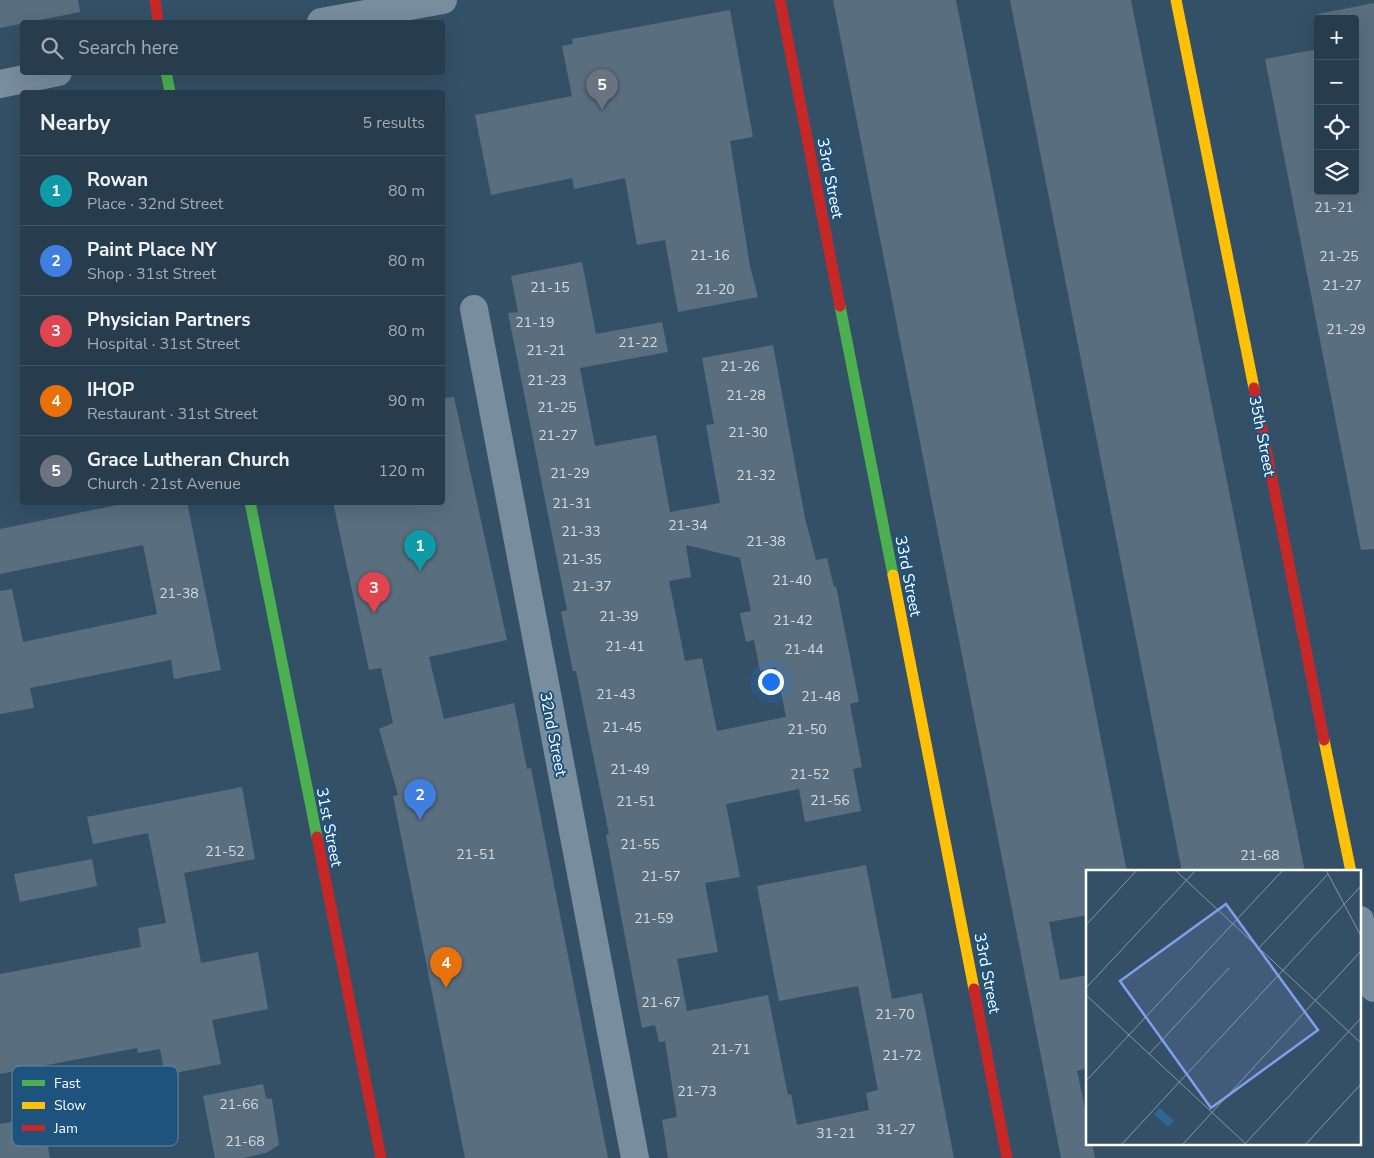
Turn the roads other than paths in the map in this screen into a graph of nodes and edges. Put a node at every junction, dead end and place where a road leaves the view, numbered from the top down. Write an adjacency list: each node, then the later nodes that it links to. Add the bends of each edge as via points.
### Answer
1 (155, 0): 5 (street)
2 (443, 0): 6 (street)
3 (780, 0): 18 (street, 33rd Street)
4 (1176, 0): 13 (street, 35th Street)
5 (158, 20)
6 (332, 20)
7 (44, 75): 9 (street)
8 (167, 75): 10 (street)
9 (0, 84)
10 (170, 90)
11 (474, 309): 17 (street, 32nd Street)
12 (251, 505): 16 (street, 31st Street)
13 (1351, 870)
14 (1362, 930): 15 (street)
15 (1374, 988)
16 (381, 1158)
17 (635, 1158)
18 (1007, 1158)

